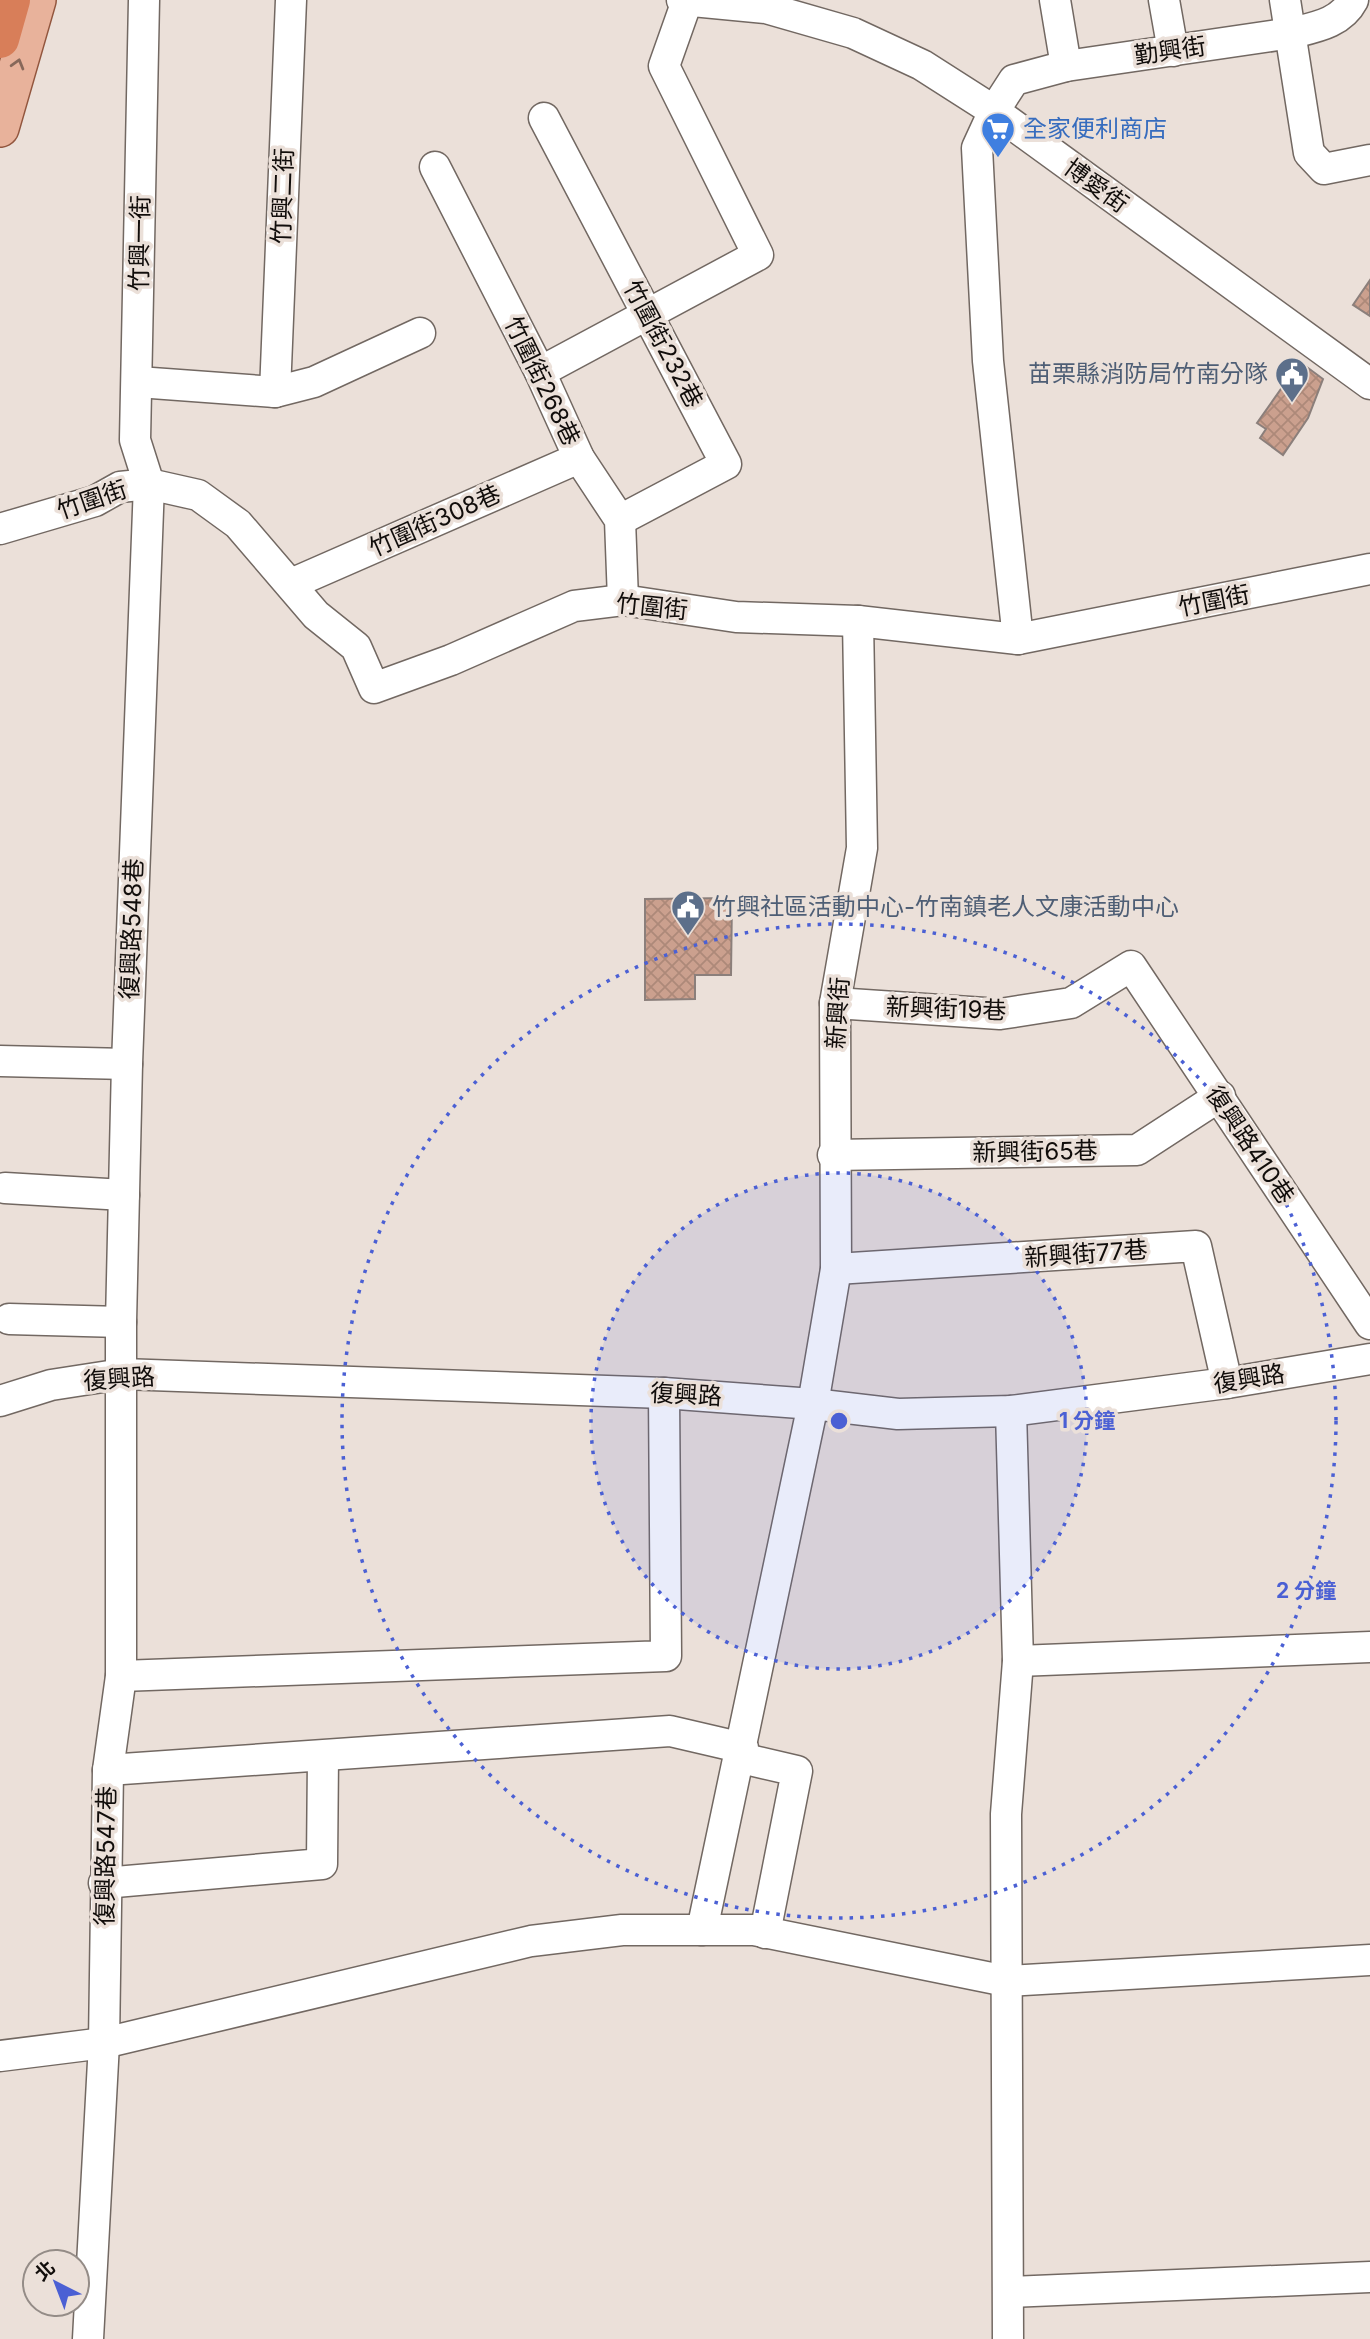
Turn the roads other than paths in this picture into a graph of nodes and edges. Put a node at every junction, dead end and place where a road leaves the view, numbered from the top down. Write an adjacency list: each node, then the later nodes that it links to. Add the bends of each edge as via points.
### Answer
1 (11, 0): 11 (highway)
2 (37, 0): 16 (main road, one-way to 2)
3 (144, 0): 22 (street, 竹興一街)
4 (291, 0): 24 (street, 竹興二街)
5 (684, 0): 14 (street, 博愛街, via 766,8 853,33 922,65); 19 (street, via 664,66 758,255)
6 (1055, 0): 13 (street)
7 (1164, 0): 12 (street)
8 (1285, 0): 10 (street)
9 (1353, 0): 10 (street, 勤興街, via 1347,12 1325,24)
10 (1292, 33): 12 (street, 勤興街); 17 (street, via 1310,153 1324,169)
11 (0, 39)
12 (1173, 51): 13 (street, 勤興街)
13 (1066, 66): 14 (street, 勤興街, via 1014,80)
14 (994, 111): 23 (street, 博愛街); 33 (street, 勤興街, via 977,148 988,361)
15 (544, 118): 19 (street, 竹圍街232巷)
16 (0, 128)
17 (1370, 160)
18 (435, 167): 21 (street, 竹圍街268巷)
19 (647, 315): 21 (street); 27 (street, 竹圍街232巷, via 726,464)
20 (420, 333): 24 (street, via 314,382)
21 (540, 372): 25 (street, 竹圍街268巷)
22 (138, 382): 24 (street); 26 (street, 竹興一街, via 135,440)
23 (1370, 384)
24 (275, 392)
25 (579, 458): 27 (street, 竹圍街268巷); 30 (street, 竹圍街308巷)
26 (149, 484): 28 (street, 竹圍街, via 120,488 94,501); 30 (street, 竹圍街, via 198,495 237,524); 37 (street, 復興路548巷)
27 (620, 520): 31 (street)
28 (0, 529)
29 (1370, 569): 33 (street, 竹圍街)
30 (291, 584): 31 (street, 竹圍街, via 316,615 356,647 374,688 452,660 574,606)
31 (623, 600): 32 (street, 竹圍街, via 736,617)
32 (858, 621): 33 (street, 竹圍街); 35 (street, 新興街, via 862,848)
33 (1018, 639)
34 (1131, 966): 35 (street, 新興街19巷, via 1071,1003 1000,1014); 38 (street, 復興路410巷)
35 (835, 1003): 39 (street, 新興街)
36 (0, 1061): 37 (street)
37 (127, 1063): 41 (street, 復興路548巷)
38 (1220, 1096): 39 (street, 新興街65巷, via 1137,1150); 45 (street, 復興路410巷)
39 (834, 1155): 42 (street, 新興街)
40 (5, 1188): 41 (street)
41 (124, 1195): 44 (street, 復興路548巷)
42 (836, 1269): 48 (street, 新興街77巷, via 1196,1246); 51 (street, 新興街)
43 (9, 1318): 44 (street)
44 (121, 1322): 47 (street, 復興路548巷)
45 (1370, 1324)
46 (1370, 1359): 48 (street, 復興路)
47 (122, 1374): 49 (street, 復興路); 50 (street, 復興路, via 51,1385); 55 (street, 復興路547巷)
48 (1227, 1383): 52 (street, 復興路)
49 (663, 1393): 51 (street, 復興路); 55 (street, via 666,1656)
50 (0, 1401)
51 (813, 1404): 52 (street, 復興路, via 898,1414); 56 (street, 新興街)
52 (1011, 1411): 54 (street)
53 (1370, 1647): 54 (street)
54 (1018, 1661): 63 (street, via 1006,1814)
55 (121, 1676): 58 (street, 復興路547巷)
56 (742, 1753): 57 (street, via 670,1731); 60 (street, 新興街); 61 (street, via 797,1771)
57 (324, 1756): 58 (street); 59 (street, via 323,1864)
58 (108, 1770): 59 (street, 復興路547巷)
59 (104, 1883): 64 (street, 復興路547巷)
60 (702, 1930): 61 (street); 64 (street, via 622,1930 531,1941)
61 (765, 1933): 63 (street)
62 (1370, 1960): 63 (street)
63 (1006, 1981): 67 (street)
64 (104, 2043): 65 (street); 68 (street, 復興路547巷)
65 (0, 2056)
66 (1370, 2277): 67 (street)
67 (1009, 2292): 69 (street)
68 (88, 2339)
69 (1008, 2339)

